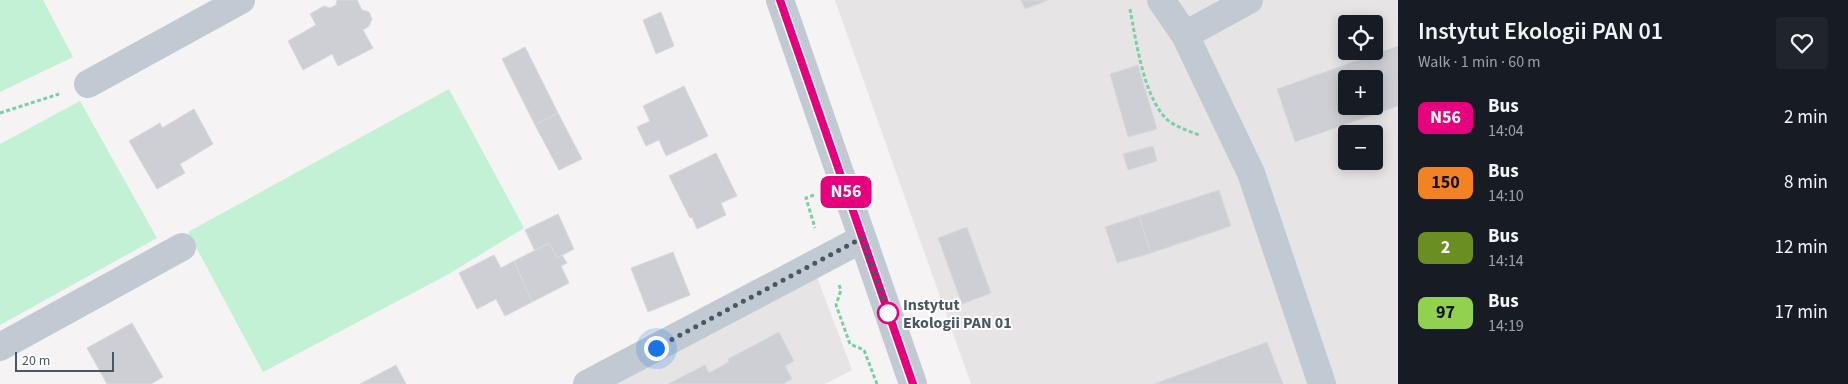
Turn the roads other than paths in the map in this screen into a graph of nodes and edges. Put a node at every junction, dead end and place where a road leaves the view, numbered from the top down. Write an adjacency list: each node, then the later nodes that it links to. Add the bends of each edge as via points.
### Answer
1 (241, 0): 6 (street)
2 (780, 0): 7 (street)
3 (1160, 0): 5 (street)
4 (1249, 0): 5 (street)
5 (1184, 35): 12 (street, via 1251,173)
6 (88, 84)
7 (862, 238): 10 (street); 11 (street)
8 (182, 247): 9 (street)
9 (0, 347)
10 (588, 384)
11 (913, 384)
12 (1322, 384)

